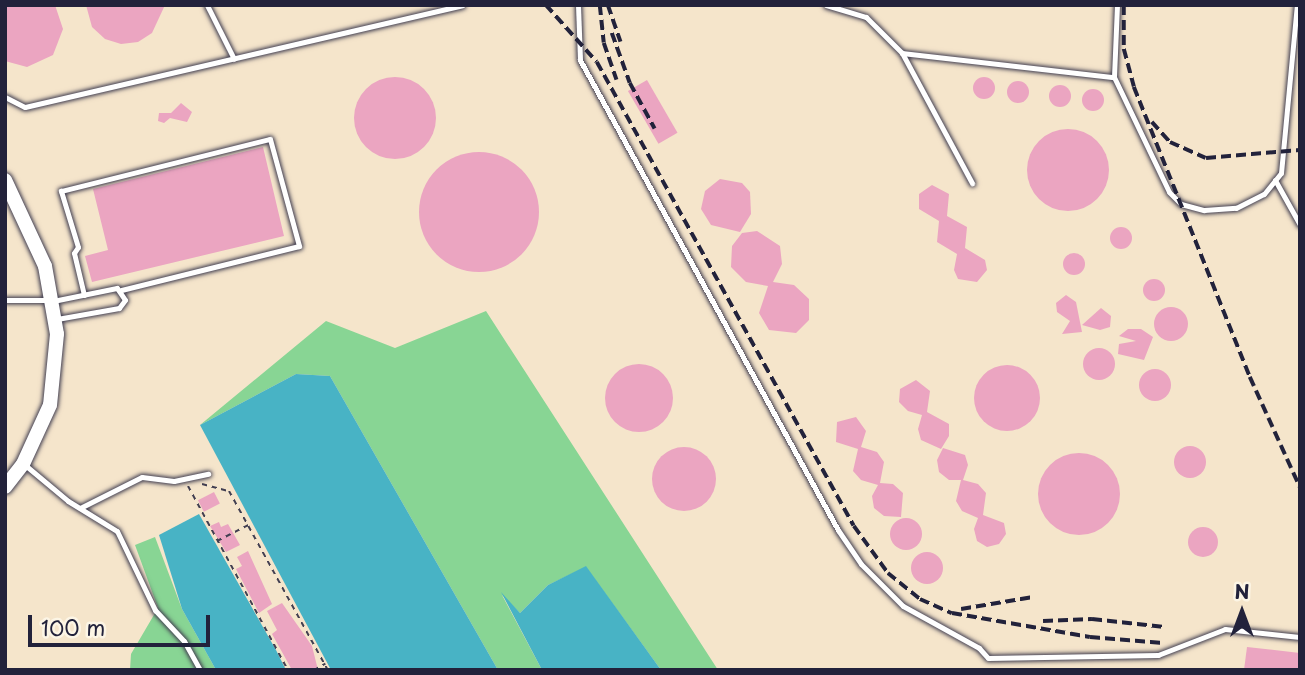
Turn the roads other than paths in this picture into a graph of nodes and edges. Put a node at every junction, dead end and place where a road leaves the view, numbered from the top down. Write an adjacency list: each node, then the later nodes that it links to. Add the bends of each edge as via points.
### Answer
1 (207, 5): 8 (lane)
2 (462, 5): 8 (lane)
3 (578, 5): 24 (lane, via 580,60 838,530 861,564 903,606 979,648 988,658 1158,655 1225,629)
4 (826, 5): 7 (lane, via 866,17)
5 (1117, 5): 9 (lane)
6 (1297, 5): 12 (lane, via 1281,173)
7 (902, 53): 9 (lane); 13 (lane)
8 (234, 59): 10 (lane, via 25,107)
9 (1114, 77): 12 (lane, via 1169,192 1181,204 1204,210 1236,208 1264,194)
10 (5, 97)
11 (5, 180): 18 (street, via 32,231)
12 (1275, 180): 14 (lane)
13 (972, 184)
14 (1300, 225)
15 (121, 290): 16 (lane); 16 (lane, via 299,246 270,139 61,191 78,247 74,253); 19 (lane, via 125,300 119,308)
16 (85, 295): 18 (lane)
17 (5, 300): 18 (lane)
18 (53, 300): 19 (street)
19 (55, 320): 20 (street, via 56,371 50,405)
20 (23, 464): 22 (street); 23 (lane)
21 (208, 474): 23 (lane, via 184,479 142,477)
22 (5, 487)
23 (80, 508): 25 (lane, via 117,531 155,610 184,641)
24 (1300, 637)
25 (200, 670)

